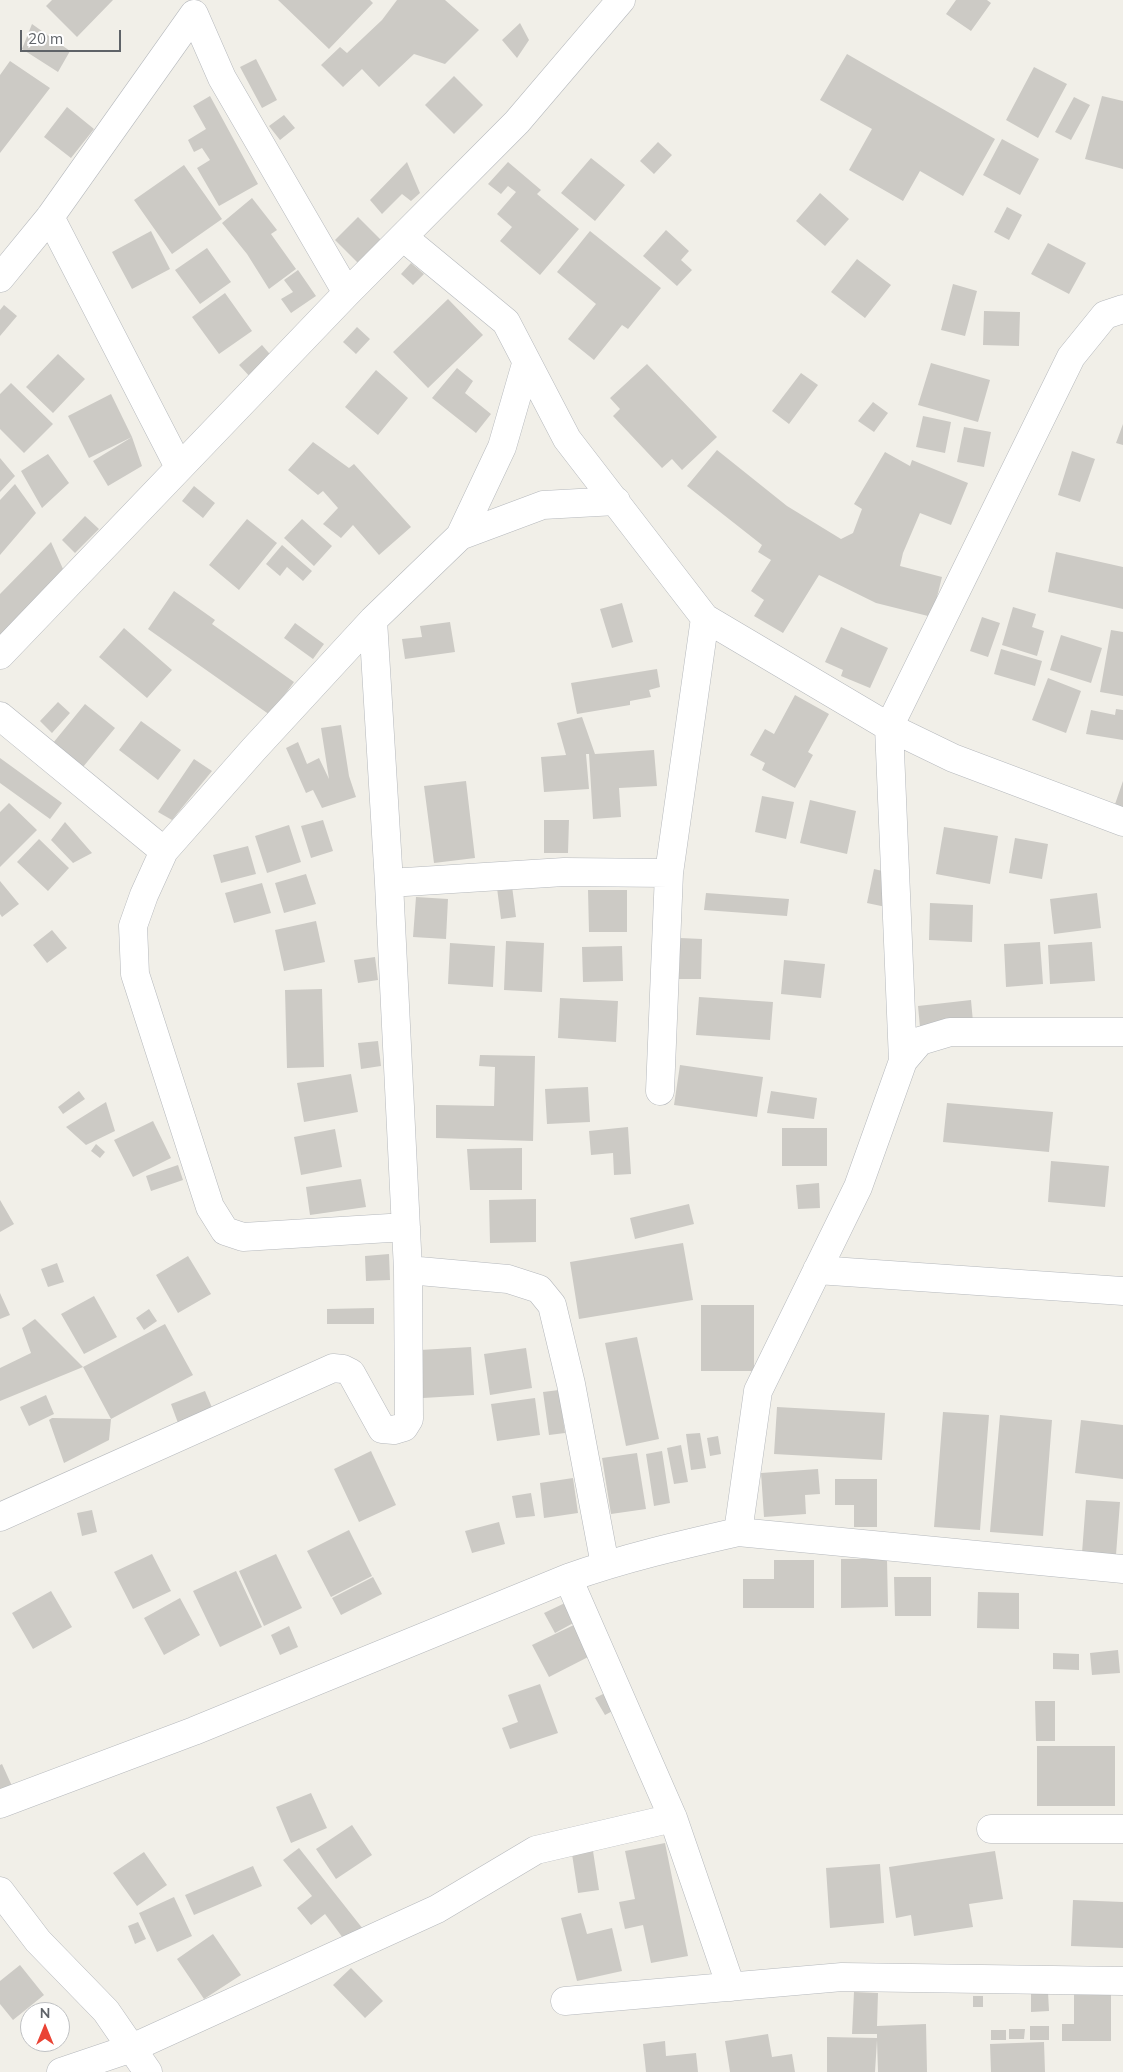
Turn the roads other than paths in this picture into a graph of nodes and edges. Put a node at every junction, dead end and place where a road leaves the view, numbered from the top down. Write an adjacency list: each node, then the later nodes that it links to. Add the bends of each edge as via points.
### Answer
1 (621, 0): 4 (street, via 517,122)
2 (195, 5): 3 (street); 6 (street, via 222,78)
3 (50, 217): 5 (street); 9 (street)
4 (403, 237): 6 (street); 8 (street, via 506,322)
5 (0, 278)
6 (347, 293): 9 (street)
7 (1123, 309): 16 (street, via 1105,314 1071,357)
8 (526, 364): 10 (street, via 567,439); 11 (street, via 502,447)
9 (179, 467): 14 (street)
10 (616, 502): 11 (street, via 543,505); 12 (street)
11 (460, 536): 13 (street)
12 (704, 618): 16 (street); 19 (street)
13 (373, 620): 18 (street); 20 (street)
14 (0, 654)
15 (0, 716): 18 (street)
16 (889, 727): 17 (street, via 952,758); 22 (street)
17 (1123, 822)
18 (164, 852): 24 (street, via 133,926 135,974 210,1207 226,1231 244,1237)
19 (669, 873): 20 (street, via 564,872); 23 (street)
20 (389, 883): 24 (street)
21 (1123, 1032): 22 (street, via 950,1032 920,1041)
22 (903, 1061): 26 (street, via 858,1188)
23 (660, 1091)
24 (406, 1227): 25 (street)
25 (408, 1270): 28 (street, via 409,1418 404,1428 382,1429 351,1373 332,1368); 30 (street, via 508,1279 539,1288 552,1305 571,1384)
26 (817, 1270): 27 (street); 29 (street, via 758,1391)
27 (1123, 1291)
28 (0, 1517)
29 (738, 1532): 30 (street); 31 (street)
30 (605, 1565): 32 (street)
31 (1123, 1569)
32 (568, 1578): 33 (street, via 194,1731); 34 (street)
33 (0, 1804)
34 (673, 1818): 39 (street); 41 (street, via 536,1850 437,1909)
35 (991, 1829): 36 (street)
36 (1123, 1829)
37 (0, 1891): 41 (street, via 38,1941 106,2011)
38 (1123, 1981): 39 (street, via 842,1977)
39 (731, 1987): 40 (street)
40 (565, 2001)
41 (132, 2048): 42 (street); 43 (street)
42 (61, 2072)
43 (148, 2072)

